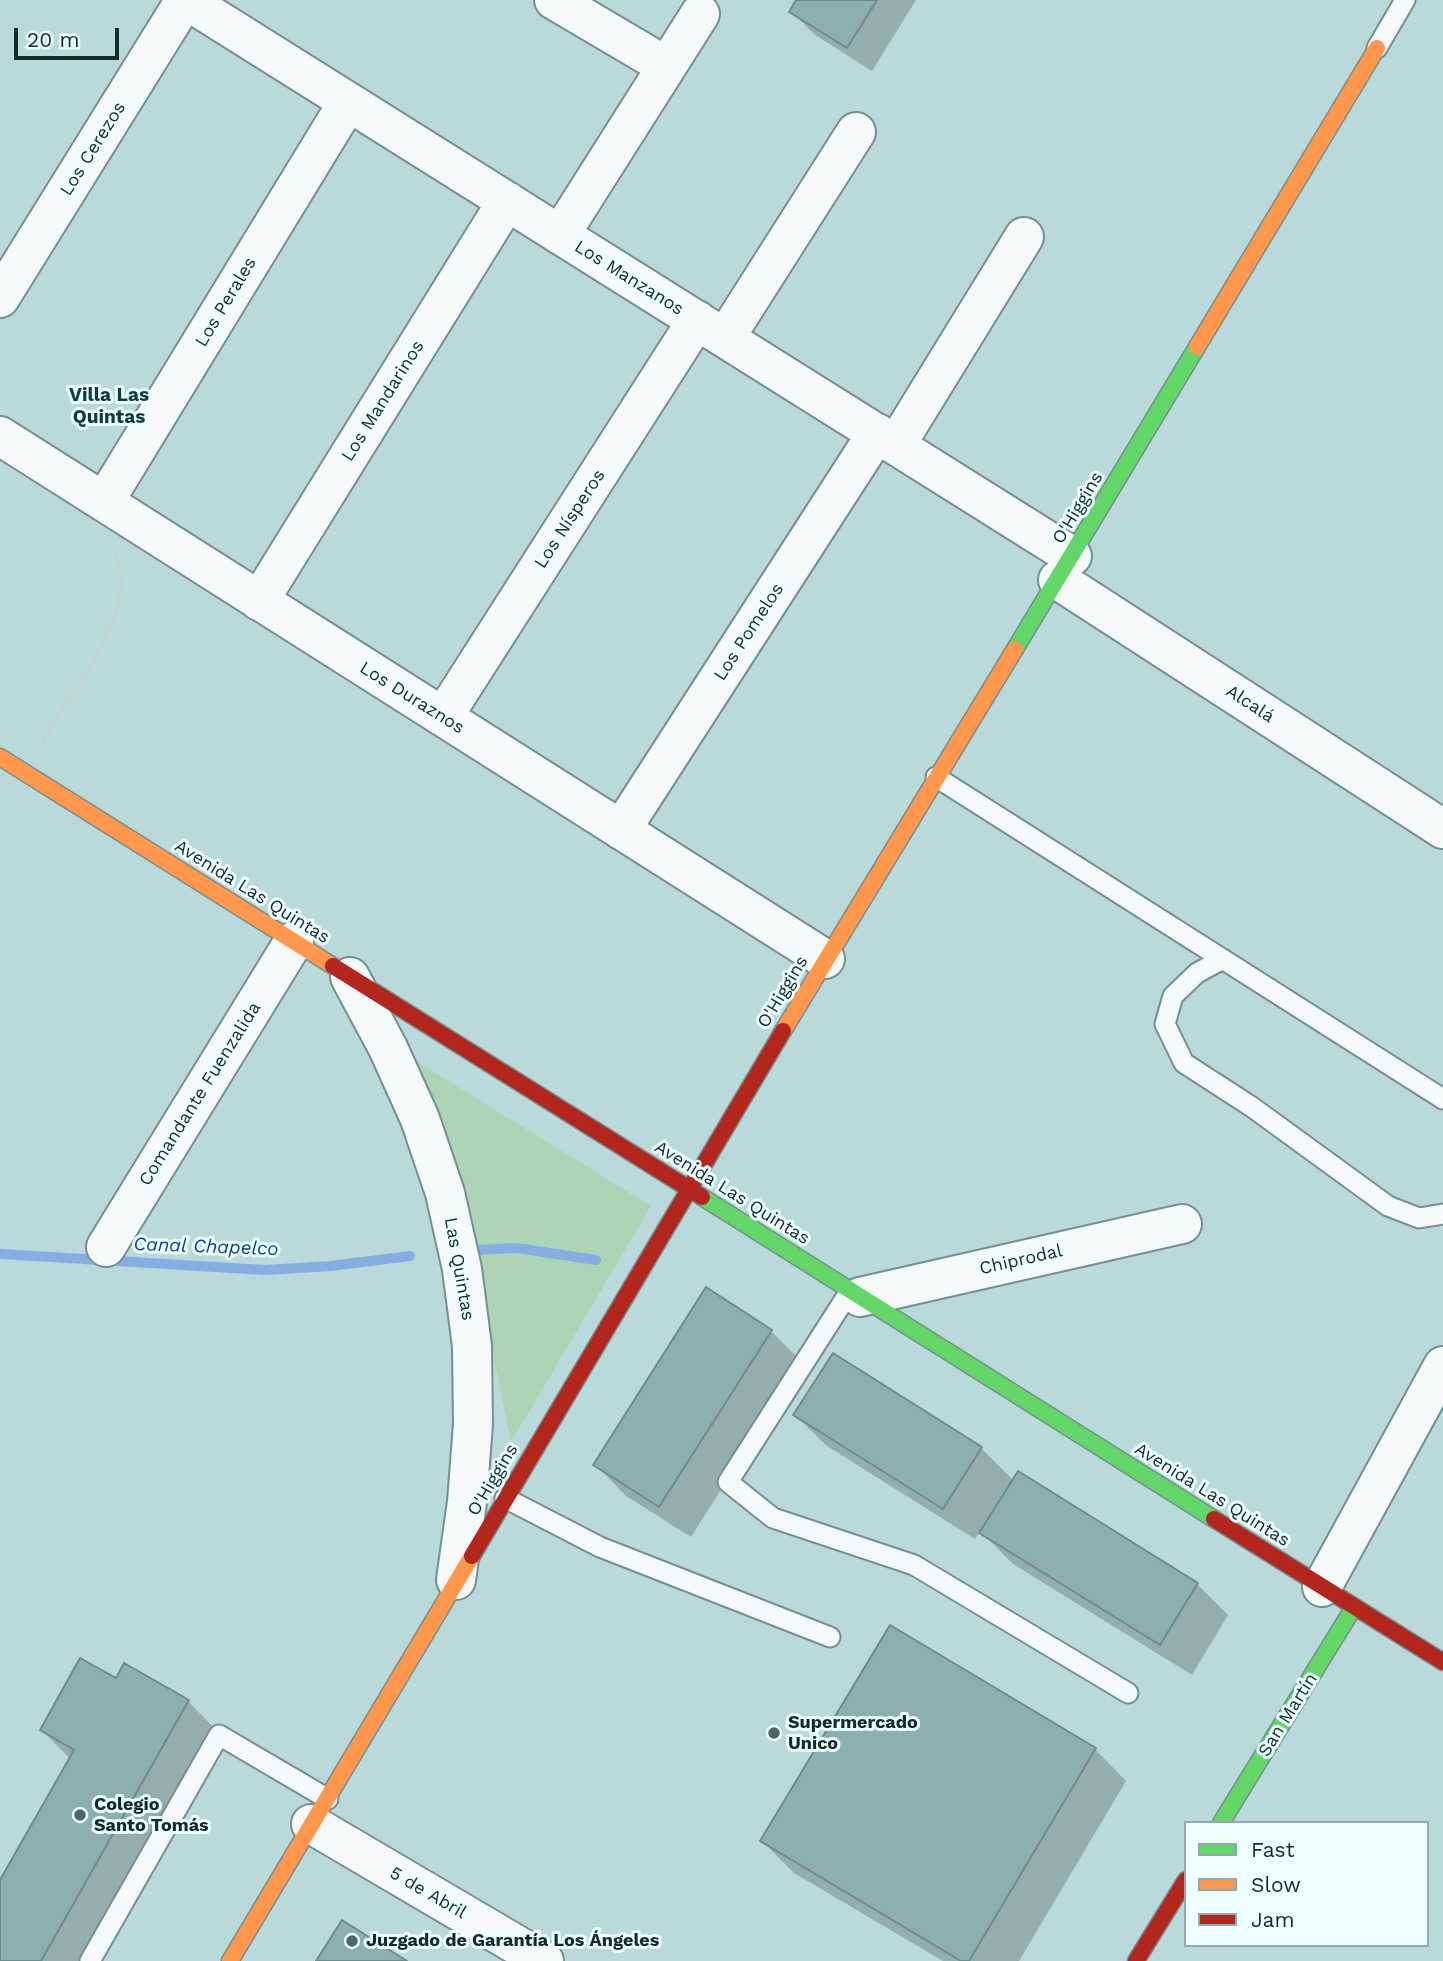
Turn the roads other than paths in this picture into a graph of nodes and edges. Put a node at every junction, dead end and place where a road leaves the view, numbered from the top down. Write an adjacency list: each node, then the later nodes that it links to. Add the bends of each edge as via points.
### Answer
1 (186, 0): 7 (street, Los Manzanos); 12 (street, Los Cerezos)
2 (554, 0): 6 (street)
3 (1405, 0): 5 (lane)
4 (700, 14): 6 (street)
5 (1377, 48): 17 (street, O'Higgins)
6 (666, 66): 10 (street)
7 (348, 102): 9 (street, Los Manzanos); 16 (street, Los Perales)
8 (856, 132): 13 (street, Los Nísperos)
9 (507, 201): 10 (street, Los Manzanos); 18 (street, Los Mandarinos)
10 (560, 235): 13 (street, Los Manzanos)
11 (1024, 237): 15 (street, Los Pomelos)
12 (0, 298)
13 (711, 329): 15 (street, Los Manzanos); 19 (street, Los Nísperos)
14 (0, 436): 16 (street, Los Duraznos)
15 (887, 439): 17 (street, Los Manzanos); 23 (street, Los Pomelos)
16 (104, 502): 18 (street, Los Duraznos)
17 (1065, 568): 21 (street, O'Higgins); 22 (street, Alcalá)
18 (259, 601): 19 (street, Los Duraznos)
19 (443, 717): 23 (street, Los Duraznos)
20 (7, 762): 24 (street, Avenida Las Quintas)
21 (936, 778): 25 (street, O'Higgins); 26 (lane)
22 (1443, 829)
23 (621, 830): 25 (street, Los Duraznos)
24 (294, 941): 27 (street, Avenida Las Quintas); 32 (street, Comandante Fuenzalida)
25 (824, 959): 29 (street, O'Higgins)
26 (1223, 959): 28 (lane); 30 (lane, via 1197,973 1173,996 1165,1024 1184,1063 1388,1206 1419,1218)
27 (350, 976): 29 (street, Avenida Las Quintas); 36 (street, Las Quintas, via 420,1118 445,1193 463,1269 472,1346 473,1424)
28 (1443, 1099)
29 (688, 1189): 33 (street, Avenida Las Quintas); 35 (street, O'Higgins)
30 (1443, 1214)
31 (1182, 1224): 33 (street, Chiprodal)
32 (106, 1247)
33 (855, 1294): 37 (street, Avenida Las Quintas); 41 (lane, via 727,1482 773,1518 914,1565)
34 (1443, 1366): 37 (street)
35 (505, 1498): 36 (street, O'Higgins); 39 (lane, via 600,1547)
36 (456, 1580): 42 (street, O'Higgins)
37 (1322, 1587): 38 (street, Avenida Las Quintas)
38 (1354, 1607): 40 (street, Avenida Las Quintas); 43 (street, San Martín)
39 (830, 1637)
40 (1443, 1662)
41 (1128, 1693)
42 (320, 1812): 45 (lane, via 219,1735); 46 (street, O'Higgins); 47 (street, 5 de Abril)
43 (1222, 1821)
44 (1184, 1883): 48 (street)
45 (90, 1961)
46 (230, 1961)
47 (544, 1961)
48 (1136, 1961)

